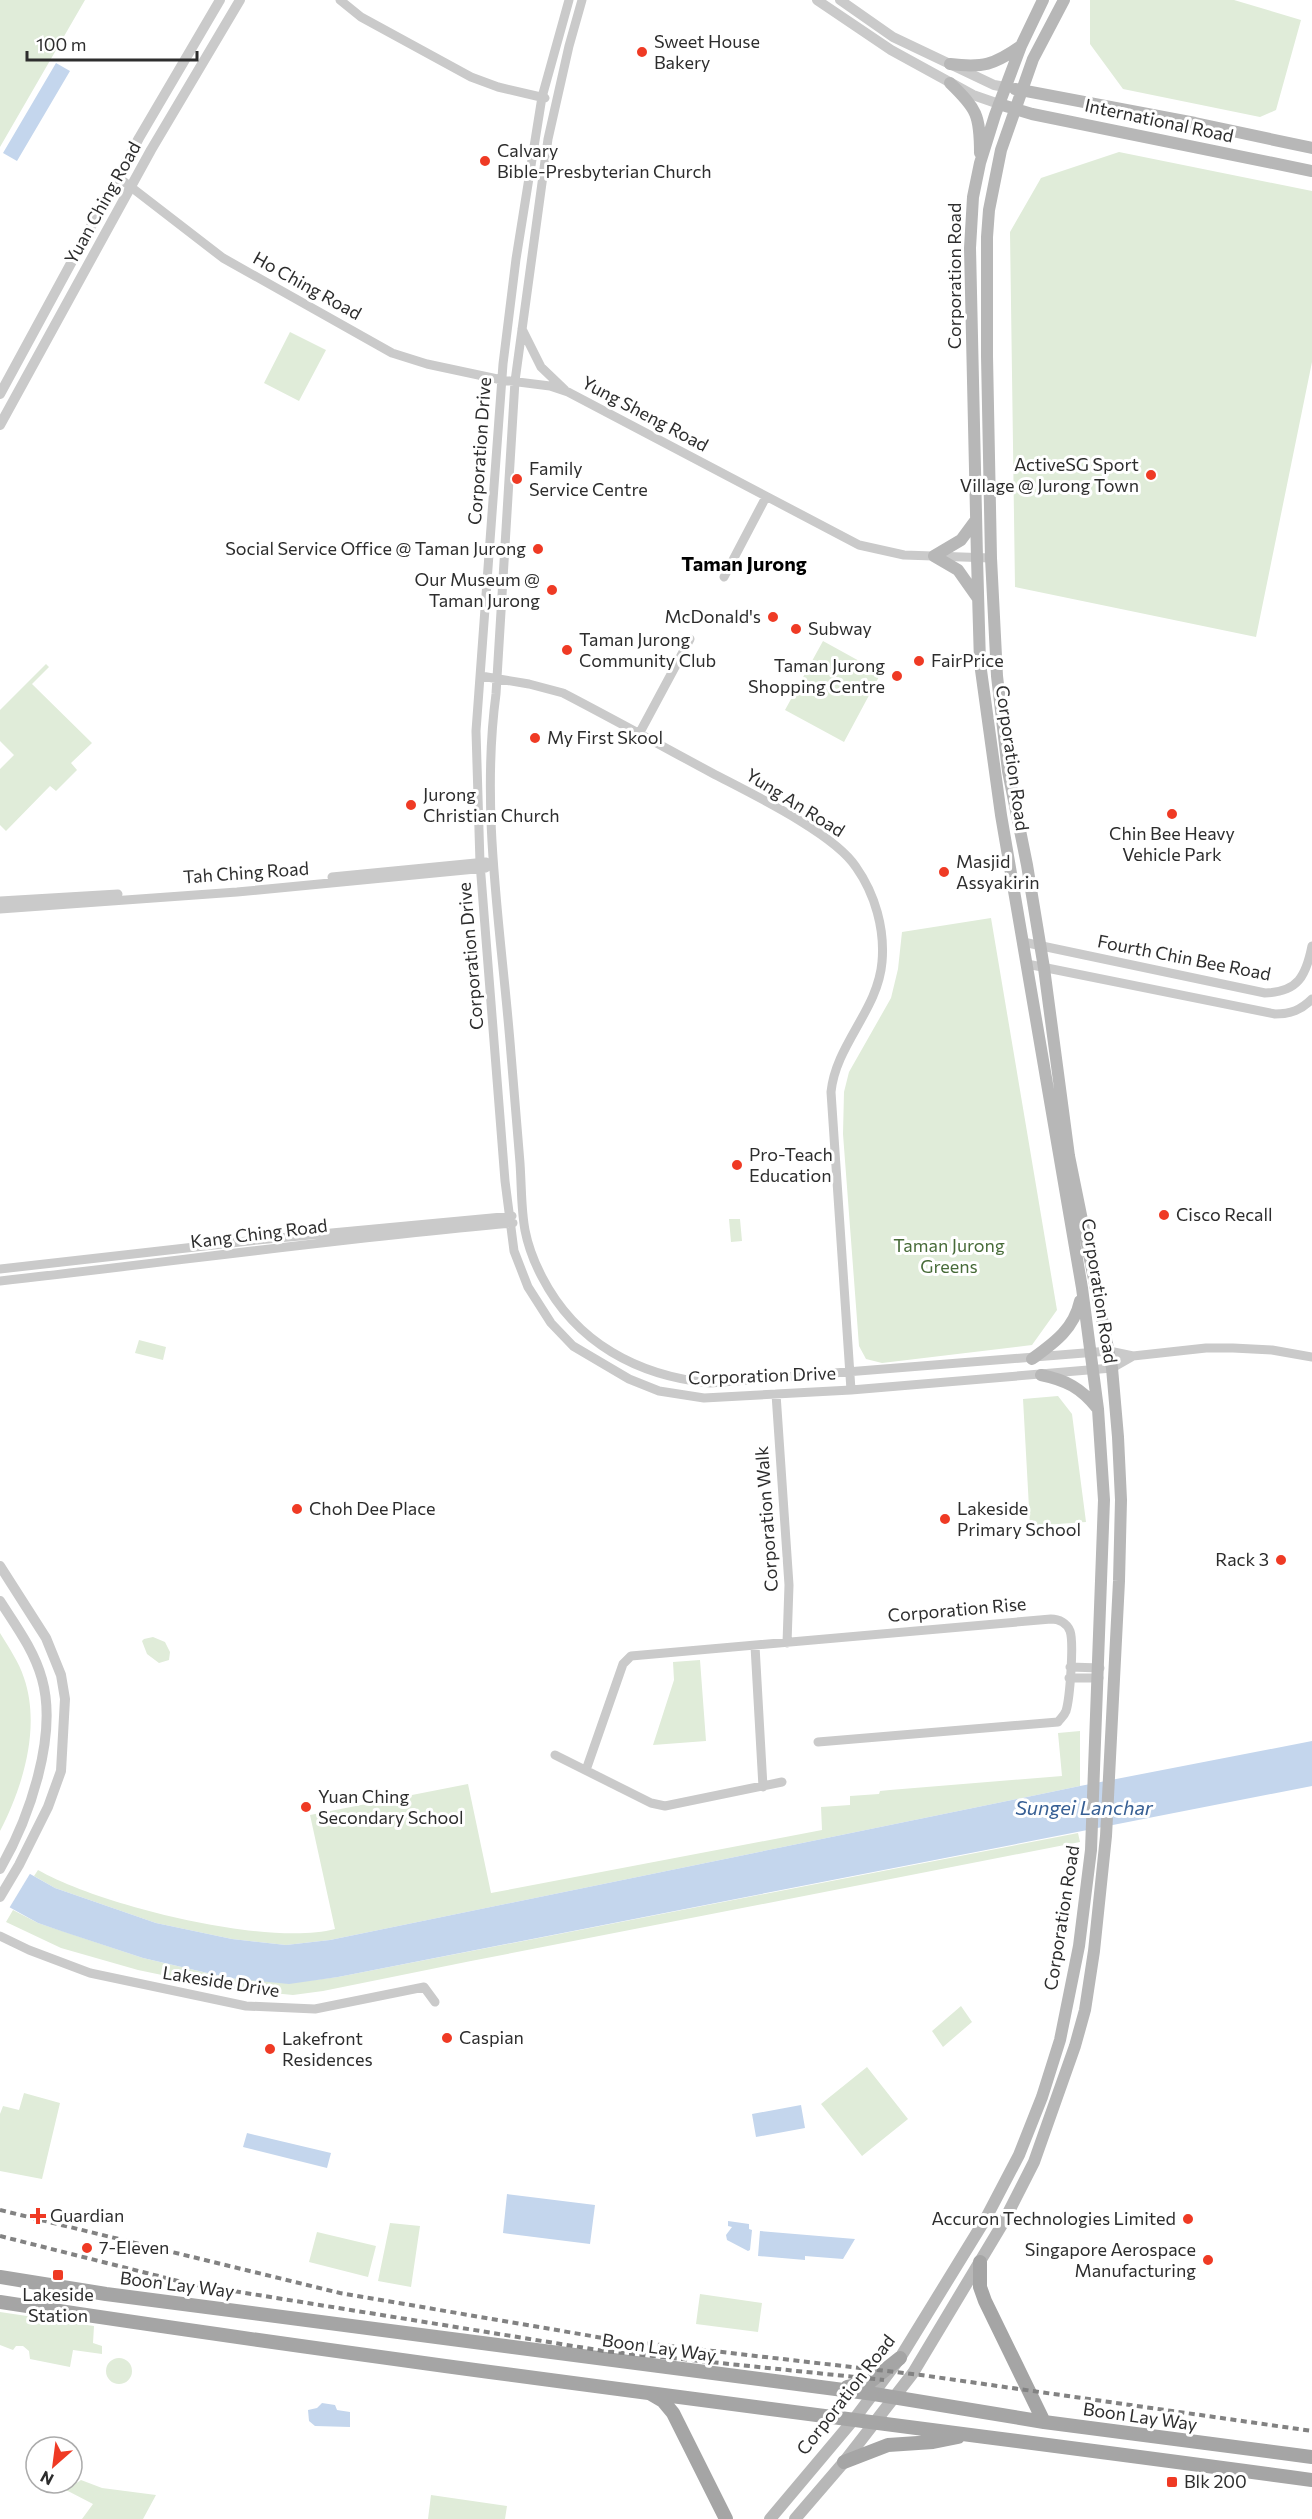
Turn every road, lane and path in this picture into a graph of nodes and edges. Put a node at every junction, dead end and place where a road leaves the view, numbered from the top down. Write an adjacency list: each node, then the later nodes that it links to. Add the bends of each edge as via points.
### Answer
1 (220, 0): 22 (street, Yuan Ching Road)
2 (240, 0): 23 (street, Yuan Ching Road)
3 (340, 0): 15 (street, via 361,17 471,77)
4 (570, 0): 15 (street, Corporation Drive)
5 (582, 0): 16 (street, Corporation Drive)
6 (817, 0): 12 (street, via 891,50)
7 (840, 0): 11 (street, via 893,37)
8 (1043, 0): 10 (main road, Corporation Road)
9 (1064, 0): 14 (main road, Corporation Road, via 1033,59)
10 (1021, 46): 11 (main road, via 987,65); 13 (main road, Corporation Road)
11 (950, 64): 13 (street)
12 (950, 83): 17 (street); 20 (main road, via 977,115)
13 (1005, 87): 14 (main road, International Road); 17 (main road, Corporation Road)
14 (1022, 91): 18 (main road, Corporation Road); 19 (main road, International Road)
15 (542, 97): 16 (street); 27 (street, Corporation Drive, via 516,258)
16 (556, 101): 25 (street, Corporation Drive)
17 (999, 104): 18 (main road, International Road); 20 (main road, Corporation Road)
18 (1016, 110): 21 (main road, International Road); 36 (main road, Corporation Road, via 1001,150 987,237)
19 (1312, 147)
20 (980, 164): 33 (main road, Corporation Road, via 973,197 970,248)
21 (1312, 171)
22 (118, 177): 23 (street, Ho Ching Road); 24 (street, Yuan Ching Road)
23 (131, 187): 26 (street, Yuan Ching Road); 27 (street, Ho Ching Road, via 223,258 392,353)
24 (35, 328): 26 (street); 30 (street, Yuan Ching Road)
25 (522, 330): 28 (street, Corporation Drive); 29 (street, via 541,367)
26 (49, 336): 31 (street, Yuan Ching Road)
27 (502, 380): 28 (street, Yung Sheng Road); 40 (street, Corporation Drive)
28 (515, 381): 29 (street, Yung Sheng Road); 41 (street, Corporation Drive)
29 (568, 392): 32 (street, Yung Sheng Road)
30 (0, 393)
31 (0, 425)
32 (766, 497): 34 (street, Yung Sheng Road, via 859,545 904,555); 37 (street)
33 (976, 520): 34 (main road, via 961,540); 35 (main road, Corporation Road)
34 (934, 556): 35 (street, Yung Sheng Road); 38 (main road, via 958,570)
35 (976, 558): 36 (street, Yung Sheng Road); 38 (main road, Corporation Road)
36 (991, 558): 48 (main road, Corporation Road, via 997,676 1008,771)
37 (724, 577)
38 (978, 598): 47 (main road, Corporation Road, via 982,675)
39 (690, 639): 42 (street)
40 (481, 676): 41 (street, Yung An Road); 44 (street, Corporation Drive, via 476,731)
41 (497, 679): 42 (street, Yung An Road, via 563,693); 43 (street, Corporation Drive, via 489,771)
42 (639, 734): 66 (street, Yung An Road, via 829,840 856,866 879,916 883,943 877,992 836,1068 831,1092)
43 (494, 865): 44 (street, Tah Ching Road); 53 (street, Corporation Drive, via 520,1165)
44 (480, 866): 45 (street, Tah Ching Road); 46 (street, Tah Ching Road, via 237,892); 54 (street, Corporation Drive)
45 (0, 901)
46 (0, 909)
47 (1023, 942): 48 (street, Fourth Chin Bee Road); 50 (main road, Corporation Road)
48 (1040, 945): 49 (street, Fourth Chin Bee Road, via 1265,993 1276,993 1300,980 1308,967); 51 (main road, Corporation Road)
49 (1312, 946)
50 (1027, 964): 51 (street, Fourth Chin Bee Road); 58 (main road, Corporation Road)
51 (1044, 968): 52 (street, Fourth Chin Bee Road, via 1275,1014 1289,1014); 59 (main road, Corporation Road, via 1069,1156)
52 (1312, 999)
53 (521, 1218): 54 (street, Kang Ching Road); 66 (street, Corporation Drive, via 542,1278 564,1310 604,1349 634,1365 710,1383)
54 (509, 1220): 55 (street, Kang Ching Road); 69 (street, Corporation Drive, via 514,1251 533,1296 568,1341 598,1363 659,1391 704,1398)
55 (292, 1242): 56 (street, Kang Ching Road); 57 (street, Kang Ching Road)
56 (0, 1269)
57 (0, 1281)
58 (1082, 1288): 60 (main road, Corporation Road); 63 (main road, via 1077,1314 1068,1330)
59 (1109, 1352): 60 (street, Corporation Drive); 61 (street, Corporation Drive); 64 (main road, Corporation Road)
60 (1090, 1353): 63 (street, Corporation Drive); 65 (main road, Corporation Road)
61 (1133, 1356): 62 (street, via 1233,1348); 64 (street)
62 (1312, 1357)
63 (1032, 1359): 66 (street, Corporation Drive)
64 (1112, 1368): 65 (street, Corporation Drive); 73 (main road, Corporation Road, via 1121,1500)
65 (1092, 1370): 67 (street, Corporation Drive); 70 (main road, Corporation Road)
66 (849, 1372): 68 (street, Yung An Road)
67 (1041, 1375): 68 (street, Corporation Drive); 70 (main road, via 1070,1383)
68 (851, 1390): 69 (street, Corporation Drive)
69 (776, 1394): 75 (street, Corporation Walk, via 789,1585)
70 (1098, 1409): 72 (main road, Corporation Road, via 1104,1500)
71 (0, 1566): 86 (street, via 46,1638 62,1675 65,1699 61,1771 48,1807)
72 (1102, 1580): 73 (main road); 78 (main road, Corporation Road)
73 (1119, 1581): 89 (main road, Corporation Road, via 1106,1836 1085,2010 1034,2162)
74 (0, 1601): 85 (street, via 33,1657 45,1700 45,1731 30,1802)
75 (787, 1643): 76 (street); 77 (street, Corporation Rise, via 1058,1619 1071,1634)
76 (755, 1646): 82 (street, via 626,1659); 84 (street)
77 (1070, 1667): 78 (street); 79 (street, Corporation Rise)
78 (1099, 1673): 79 (street); 92 (main road, Corporation Road, via 1092,1837 1075,1965 1060,2040 1020,2155)
79 (1069, 1678): 80 (street, Corporation Rise, via 1067,1709 1058,1722)
80 (818, 1742)
81 (555, 1755): 82 (street)
82 (586, 1770): 84 (street, via 651,1803 665,1806)
83 (782, 1782): 84 (street)
84 (763, 1787)
85 (0, 1869)
86 (0, 1897)
87 (0, 1936): 88 (street, Lakeside Drive, via 98,1976 246,2006 315,2009 424,1987)
88 (435, 2002)
89 (980, 2262): 96 (main road, Corporation Road); 99 (main road, via 980,2287 985,2301)
90 (0, 2277): 93 (main road, Boon Lay Way)
91 (0, 2302): 94 (main road)
92 (900, 2358): 93 (main road, via 871,2381); 95 (main road, Corporation Road)
93 (833, 2389): 95 (main road, Boon Lay Way)
94 (650, 2393): 97 (main road); 104 (main road, via 674,2413)
95 (874, 2394): 96 (main road, Boon Lay Way); 97 (main road, Corporation Road)
96 (895, 2398): 98 (main road, Corporation Road); 99 (main road, Boon Lay Way)
97 (855, 2418): 98 (main road); 105 (main road, Corporation Road)
98 (877, 2421): 100 (main road); 102 (main road, Corporation Road)
99 (1044, 2422): 101 (main road, Boon Lay Way)
100 (969, 2435): 102 (main road, via 888,2445); 103 (main road)
101 (1312, 2457)
102 (844, 2462): 106 (main road, Corporation Road)
103 (1312, 2480)
104 (726, 2519)
105 (770, 2519)
106 (795, 2519)

